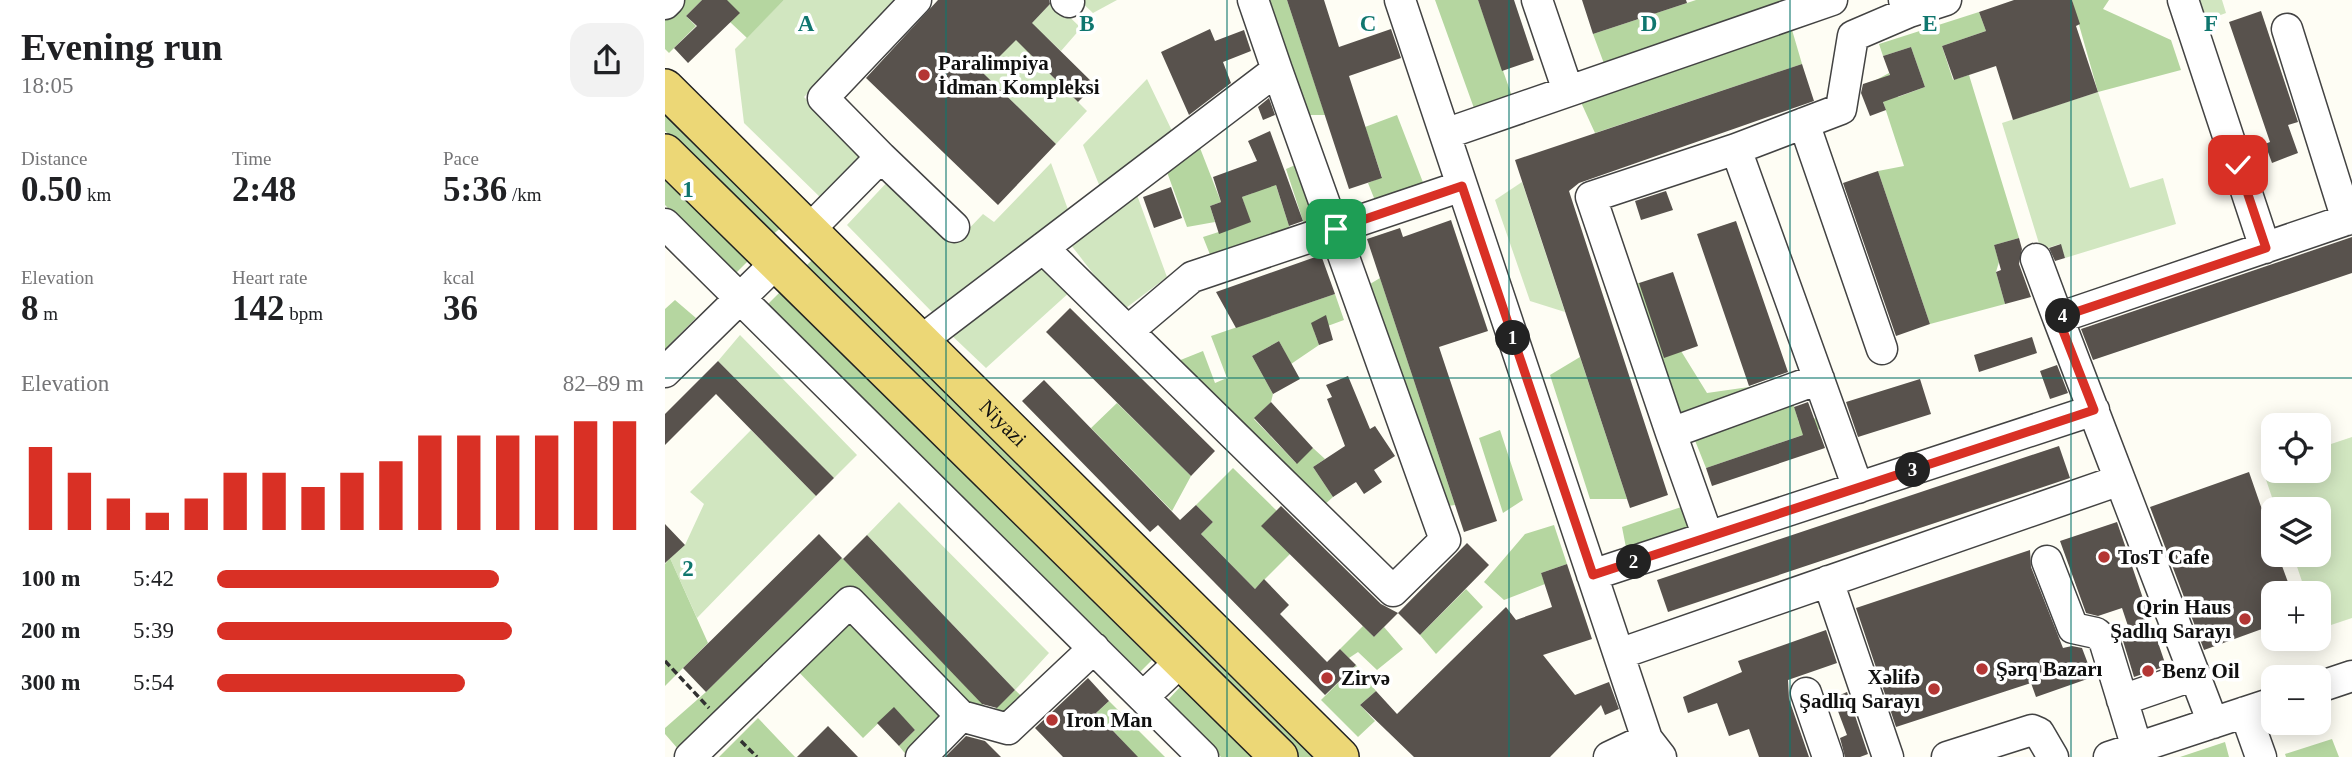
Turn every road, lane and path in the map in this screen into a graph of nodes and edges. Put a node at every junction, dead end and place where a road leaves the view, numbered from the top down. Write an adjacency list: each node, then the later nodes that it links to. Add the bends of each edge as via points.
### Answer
1 (669, 0): 10 (street)
2 (916, 0): 21 (street, via 823,98)
3 (1253, 0): 14 (street)
4 (1401, 0): 18 (street)
5 (1537, 0): 16 (street)
6 (1832, 0): 16 (street)
7 (1840, 0): 13 (street)
8 (1946, 0): 11 (street)
9 (2183, 0): 29 (street)
10 (665, 4)
11 (1906, 6): 13 (street)
12 (2287, 29): 23 (street)
13 (1853, 36): 17 (street, via 1841,109)
14 (1277, 70): 27 (street); 28 (street)
15 (665, 88): 26 (main road, Niyazi)
16 (1568, 91): 18 (street)
17 (1804, 123): 19 (street); 36 (street)
18 (1445, 134): 22 (street)
19 (1736, 149): 38 (street); 40 (street, via 1591,197)
20 (665, 153): 31 (main road)
21 (881, 156): 25 (street); 26 (street)
22 (1462, 186): 27 (street); 45 (street)
23 (2349, 219): 29 (street)
24 (665, 223): 32 (street)
25 (954, 227)
26 (810, 229): 31 (main road); 35 (main road, Niyazi)
27 (1336, 229): 34 (street, via 1192,277); 34 (street, via 1445,540 1393,591)
28 (1043, 248): 34 (street); 35 (street)
29 (2266, 248): 33 (street)
30 (2036, 259): 33 (street)
31 (777, 262): 32 (street); 49 (main road)
32 (741, 299): 37 (street); 47 (street)
33 (2058, 318): 39 (street)
34 (1128, 331)
35 (922, 340): 65 (main road, Niyazi)
36 (1882, 349)
37 (665, 372)
38 (1819, 379): 40 (street); 42 (street)
39 (2094, 410): 41 (street); 42 (street)
40 (1671, 433): 43 (street)
41 (2120, 480): 46 (street); 50 (street)
42 (1858, 488): 43 (street)
43 (1708, 537): 45 (street)
44 (2047, 561): 55 (street, via 2073,628 2096,633 2104,640)
45 (1593, 575): 48 (street)
46 (1828, 581): 48 (street); 68 (street)
47 (1094, 648): 54 (street); 57 (street, via 1008,729)
48 (1619, 654): 59 (street)
49 (1181, 661): 54 (street); 64 (main road)
50 (2195, 675): 55 (street); 58 (street)
51 (2352, 676): 52 (street)
52 (2331, 683)
53 (1806, 693): 67 (street)
54 (1143, 697): 63 (street)
55 (2122, 700): 60 (street)
56 (2259, 707): 58 (street); 71 (street)
57 (961, 716): 61 (street, via 850,602); 62 (street)
58 (2213, 723): 60 (street)
59 (1654, 748): 66 (street)
60 (2123, 752)
61 (690, 757)
62 (921, 757)
63 (1203, 757)
64 (1279, 757)
65 (1340, 757)
66 (1609, 757)
67 (1828, 757)
68 (1888, 757)
69 (1947, 757): 70 (street, via 2032,730 2039,733)
70 (2053, 757)
71 (2261, 757)

